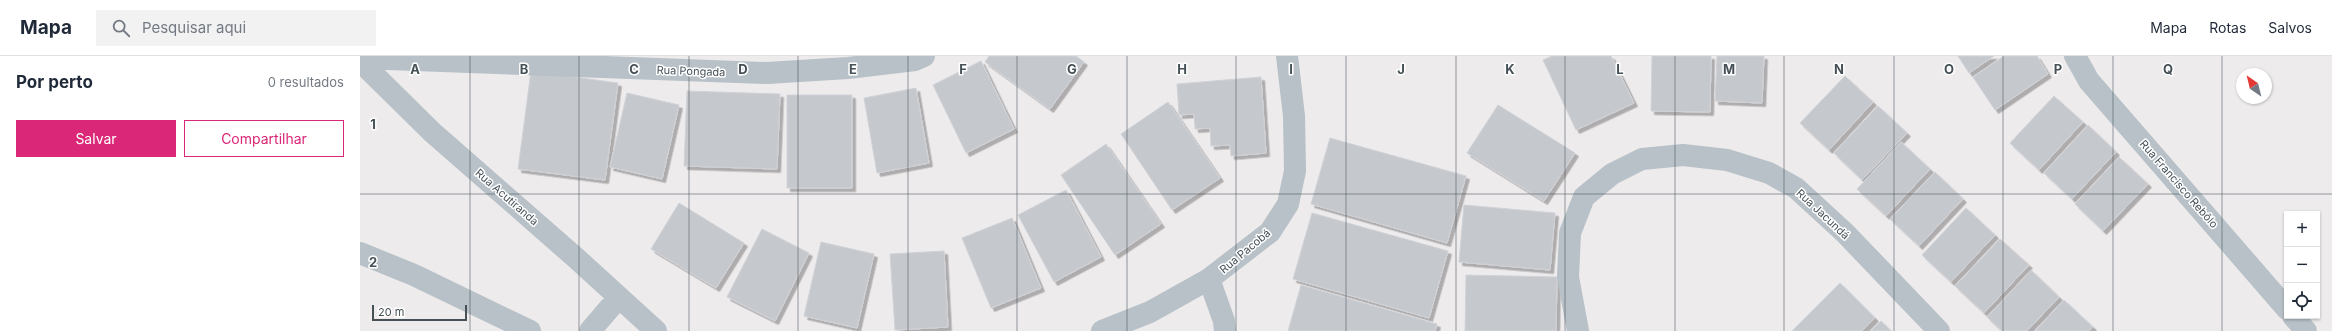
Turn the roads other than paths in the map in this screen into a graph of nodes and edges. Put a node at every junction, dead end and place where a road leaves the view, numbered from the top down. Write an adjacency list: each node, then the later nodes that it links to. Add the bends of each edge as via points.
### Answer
1 (924, 56): 4 (street, Rua Pongada, via 915,60 848,68 767,74)
2 (1287, 56): 6 (street, Rua Pacobá, via 1294,116 1295,171 1288,204 1270,232)
3 (2075, 56): 8 (street, Rua Francisco Rebôlo, via 2089,81)
4 (360, 59): 7 (street, Rua Acutiranda, via 432,132)
5 (360, 253): 10 (street, via 414,275)
6 (1209, 280): 13 (street, Rua Pacobá, via 1150,312); 14 (street, via 1224,321)
7 (619, 297): 11 (street); 12 (street, Rua Acutiranda)
8 (2284, 306)
9 (2296, 319): 17 (street)
10 (530, 331)
11 (590, 331)
12 (656, 331)
13 (1102, 331)
14 (1225, 331)
15 (1578, 331): 16 (street, Rua Jacundá, via 1568,277 1570,233 1584,197 1612,174 1642,160 1683,155 1727,160 1769,173 1796,188 1845,233)
16 (1939, 331)
17 (2306, 331)

